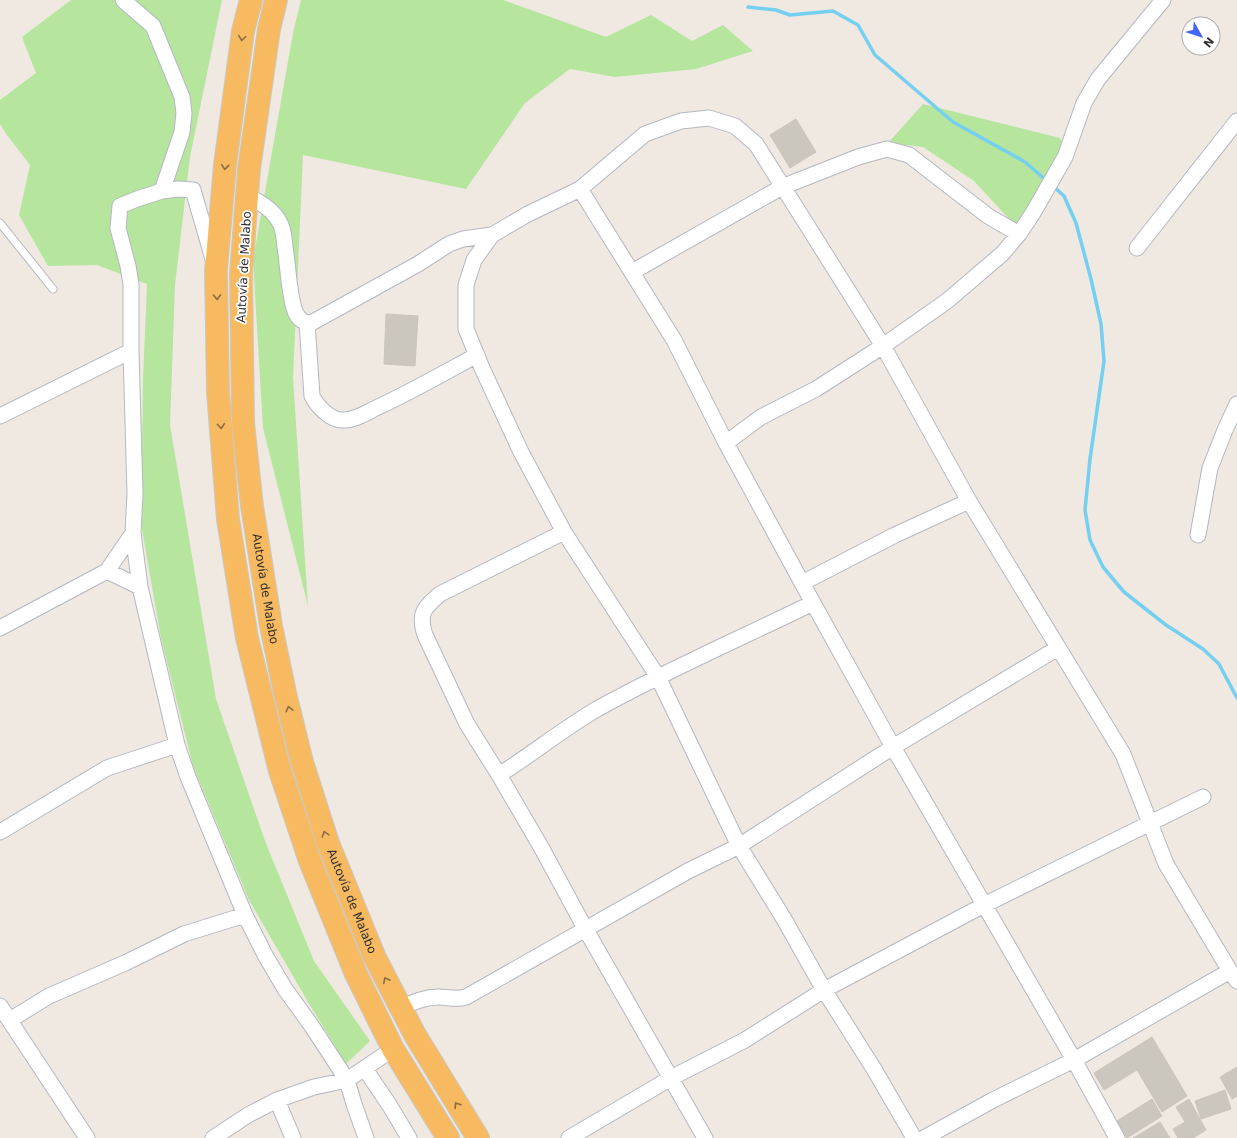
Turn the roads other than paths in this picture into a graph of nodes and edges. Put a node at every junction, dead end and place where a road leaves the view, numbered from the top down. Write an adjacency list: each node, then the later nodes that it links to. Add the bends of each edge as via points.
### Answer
1 (123, 0): 8 (street, via 153,26 182,97 182,132)
2 (251, 0): 14 (highway, Autovía de Malabo, one-way to 14, via 243,31 225,165)
3 (276, 0): 9 (highway, Autovía de Malabo, via 269,29 250,161)
4 (1164, 0): 11 (street, via 1098,79 1084,103 1065,157)
5 (1237, 121): 13 (street)
6 (782, 187): 7 (street, via 756,144 735,126 709,118 681,121 646,134); 11 (street, via 858,157 887,150 909,155 988,216); 15 (street); 18 (street)
7 (580, 189): 12 (street); 15 (street)
8 (162, 191): 14 (street, via 193,190); 19 (street, via 120,206 118,228 131,284)
9 (248, 196): 17 (street, via 266,207 281,223 295,311 303,322); 48 (highway, Autovía de Malabo, one-way to 9, via 375,958 328,843 302,762 271,626 252,506 243,423 241,274)
10 (0, 223): 16 (lane)
11 (1019, 234): 18 (street, via 1002,254 947,300)
12 (492, 235): 17 (street, via 463,239 449,244 314,322); 20 (street, via 474,260 466,285 466,329)
13 (1137, 248)
14 (216, 270): 50 (highway, Autovía de Malabo, one-way to 50, via 218,392 228,511 247,638 280,771 310,861 356,974)
15 (632, 272): 23 (street, via 674,340)
16 (53, 289)
17 (307, 323): 20 (street, via 312,396 321,409 341,421 355,418 398,398)
18 (883, 346): 23 (street, via 816,390 761,416); 24 (street)
19 (131, 351): 22 (street); 26 (street)
20 (477, 355): 25 (street, via 521,452)
21 (1237, 404): 27 (street, via 1210,468)
22 (0, 416)
23 (726, 443): 29 (street)
24 (969, 501): 29 (street, via 895,535); 33 (street)
25 (564, 532): 34 (street); 37 (street, via 440,594 423,614 421,623 425,635 467,724)
26 (134, 533): 28 (street); 30 (street)
27 (1198, 534)
28 (107, 571): 30 (street); 32 (street)
29 (802, 583): 31 (street)
30 (140, 587): 35 (street)
31 (813, 603): 34 (street); 36 (street)
32 (2, 622)
33 (1058, 648): 36 (street); 39 (street, via 1123,754)
34 (658, 677): 37 (street, via 579,720); 41 (street)
35 (177, 745): 40 (street, via 107,768); 43 (street)
36 (893, 747): 41 (street); 42 (street)
37 (499, 776): 44 (street)
38 (1203, 797): 39 (street)
39 (1151, 824): 42 (street); 45 (street, via 1166,864)
40 (0, 832)
41 (739, 846): 44 (street, via 688,871); 46 (street)
42 (984, 905): 46 (street); 51 (street)
43 (245, 915): 49 (street, via 184,934 49,996); 54 (street, via 285,989)
44 (586, 930): 48 (street, via 466,997 458,1000 438,997 425,999); 53 (street)
45 (1233, 976): 51 (street)
46 (824, 990): 53 (street, via 745,1040); 65 (street)
47 (0, 1006): 49 (street)
48 (400, 1008): 62 (highway, Autovía de Malabo, one-way to 48)
49 (10, 1020): 56 (street)
50 (393, 1049): 52 (street); 61 (highway, Autovía de Malabo)
51 (1074, 1060): 66 (street); 67 (street)
52 (365, 1069): 54 (street); 60 (street)
53 (671, 1078): 63 (street); 64 (street)
54 (347, 1080): 55 (street, via 314,1087); 59 (street)
55 (277, 1100): 57 (street); 58 (street)
56 (87, 1138)
57 (213, 1138)
58 (293, 1138)
59 (366, 1138)
60 (409, 1138)
61 (448, 1138)
62 (478, 1138)
63 (569, 1138)
64 (704, 1138)
65 (914, 1138)
66 (924, 1138)
67 (1117, 1138)

